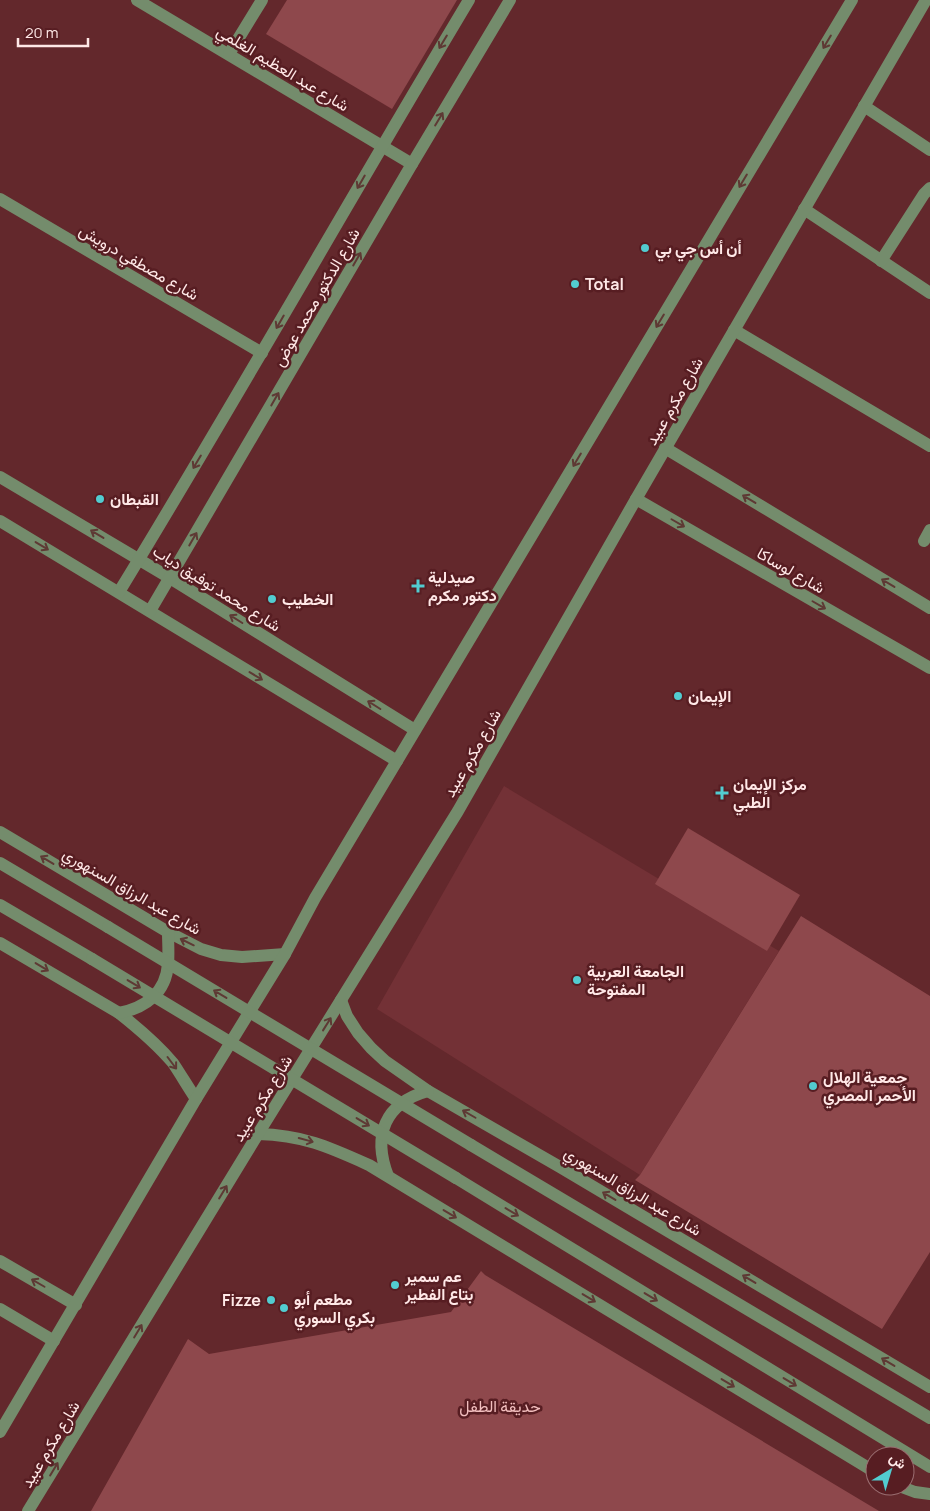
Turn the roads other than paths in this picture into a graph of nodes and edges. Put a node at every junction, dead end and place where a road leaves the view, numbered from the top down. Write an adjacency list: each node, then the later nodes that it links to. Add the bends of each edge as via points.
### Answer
1 (137, 0): 7 (street, شارع عبد العظيم الغلمي)
2 (262, 0): 7 (street)
3 (469, 0): 9 (street, شارع الدكتور محمد عوض, one-way to 9)
4 (510, 0): 11 (street, شارع الدكتور محمد عوض, one-way to 4)
5 (852, 0): 30 (street, one-way to 30)
6 (926, 0): 8 (street, شارع مكرم عبيد)
7 (229, 54): 9 (street, شارع عبد العظيم الغلمي)
8 (864, 106): 10 (street); 14 (street, شارع مكرم عبيد)
9 (381, 146): 11 (street, شارع عبد العظيم الغلمي); 18 (street, شارع الدكتور محمد عوض, one-way to 18)
10 (930, 150)
11 (412, 164): 25 (street, شارع الدكتور محمد عوض, one-way to 11)
12 (930, 188): 15 (street)
13 (0, 199): 18 (street, شارع مصطفي درويش)
14 (804, 209): 15 (street); 17 (street, شارع مكرم عبيد)
15 (881, 261): 16 (street)
16 (930, 293)
17 (734, 330): 19 (street); 20 (street, شارع مكرم عبيد)
18 (262, 353): 24 (street, شارع الدكتور محمد عوض, one-way to 24)
19 (930, 446)
20 (665, 448): 22 (street, شارع مكرم عبيد); 27 (street, one-way to 20)
21 (0, 477): 24 (street, شارع محمد توفيق دياب, one-way to 21)
22 (636, 499): 29 (street, شارع لوساكا, one-way to 29); 38 (street, شارع مكرم عبيد, via 458,811)
23 (0, 521): 26 (street, one-way to 26)
24 (139, 560): 25 (street, شارع محمد توفيق دياب); 26 (street, شارع الدكتور محمد عوض)
25 (170, 578): 28 (street, شارع الدكتور محمد عوض); 30 (street, شارع محمد توفيق دياب, one-way to 25)
26 (119, 592): 28 (street)
27 (930, 608)
28 (150, 611): 31 (street, one-way to 31)
29 (930, 668)
30 (415, 730): 31 (street)
31 (397, 762): 37 (street)
32 (0, 832): 35 (street, شارع عبد الرزاق السنهوري, one-way to 32)
33 (0, 863): 49 (street, one-way to 33, bridge)
34 (0, 905): 52 (street, one-way to 52, bridge)
35 (168, 932): 37 (street, شارع عبد الرزاق السنهوري, one-way to 35, via 221,955); 39 (street, via 168,964 160,988 142,1006)
36 (0, 942): 39 (street, one-way to 39)
37 (285, 954): 41 (street)
38 (342, 1000): 40 (street, شارع عبد الرزاق السنهوري, via 347,1016 370,1048); 42 (street, شارع مكرم عبيد, one-way to 38)
39 (119, 1013): 41 (street, one-way to 41, via 162,1050)
40 (428, 1091): 43 (street, via 406,1100 388,1117 380,1140 380,1152); 48 (street, شارع عبد الرزاق السنهوري, one-way to 40)
41 (196, 1099): 45 (street)
42 (258, 1134): 43 (street, one-way to 43, via 281,1134 325,1145); 55 (street, شارع مكرم عبيد, one-way to 42)
43 (388, 1176): 51 (street, one-way to 51)
44 (0, 1261): 45 (street, one-way to 44)
45 (76, 1305): 47 (street)
46 (0, 1309): 47 (street)
47 (54, 1341): 50 (street)
48 (930, 1387)
49 (930, 1418)
50 (0, 1432)
51 (865, 1466)
52 (930, 1467)
53 (915, 1492): 54 (street)
54 (930, 1494)
55 (28, 1511)

